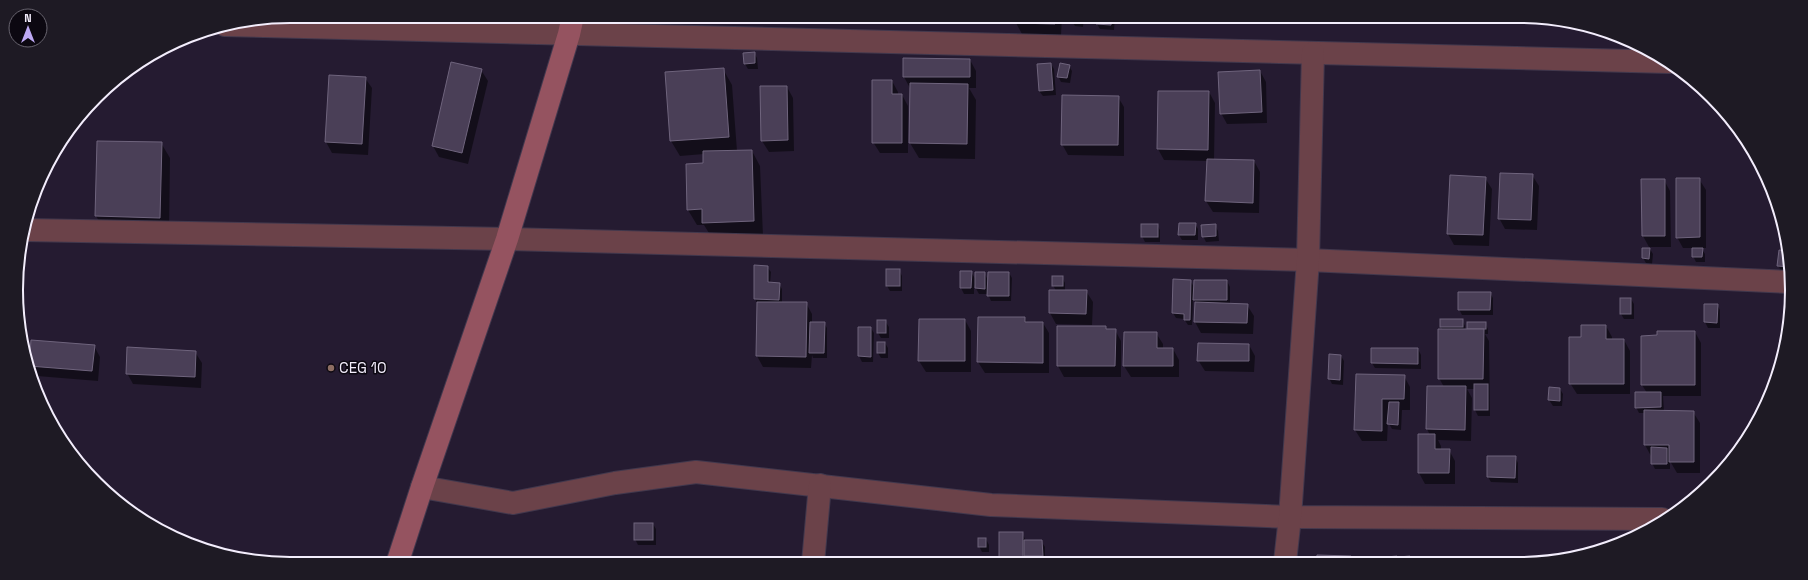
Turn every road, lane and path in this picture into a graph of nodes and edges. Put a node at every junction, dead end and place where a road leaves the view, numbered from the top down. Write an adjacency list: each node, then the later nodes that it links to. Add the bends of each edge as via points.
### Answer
1 (255, 25): 2 (street)
2 (571, 25): 3 (street); 6 (street)
3 (1313, 53): 4 (street); 7 (street)
4 (1656, 62)
5 (30, 230): 6 (street)
6 (507, 239): 7 (street); 10 (street)
7 (1308, 260): 8 (street); 11 (street)
8 (1785, 282)
9 (820, 485): 10 (street, via 696,472 615,483 513,503); 11 (street, via 991,505); 14 (street)
10 (422, 487): 13 (street)
11 (1290, 518): 12 (street); 15 (street)
12 (1655, 519)
13 (399, 557)
14 (814, 557)
15 (1286, 557)

